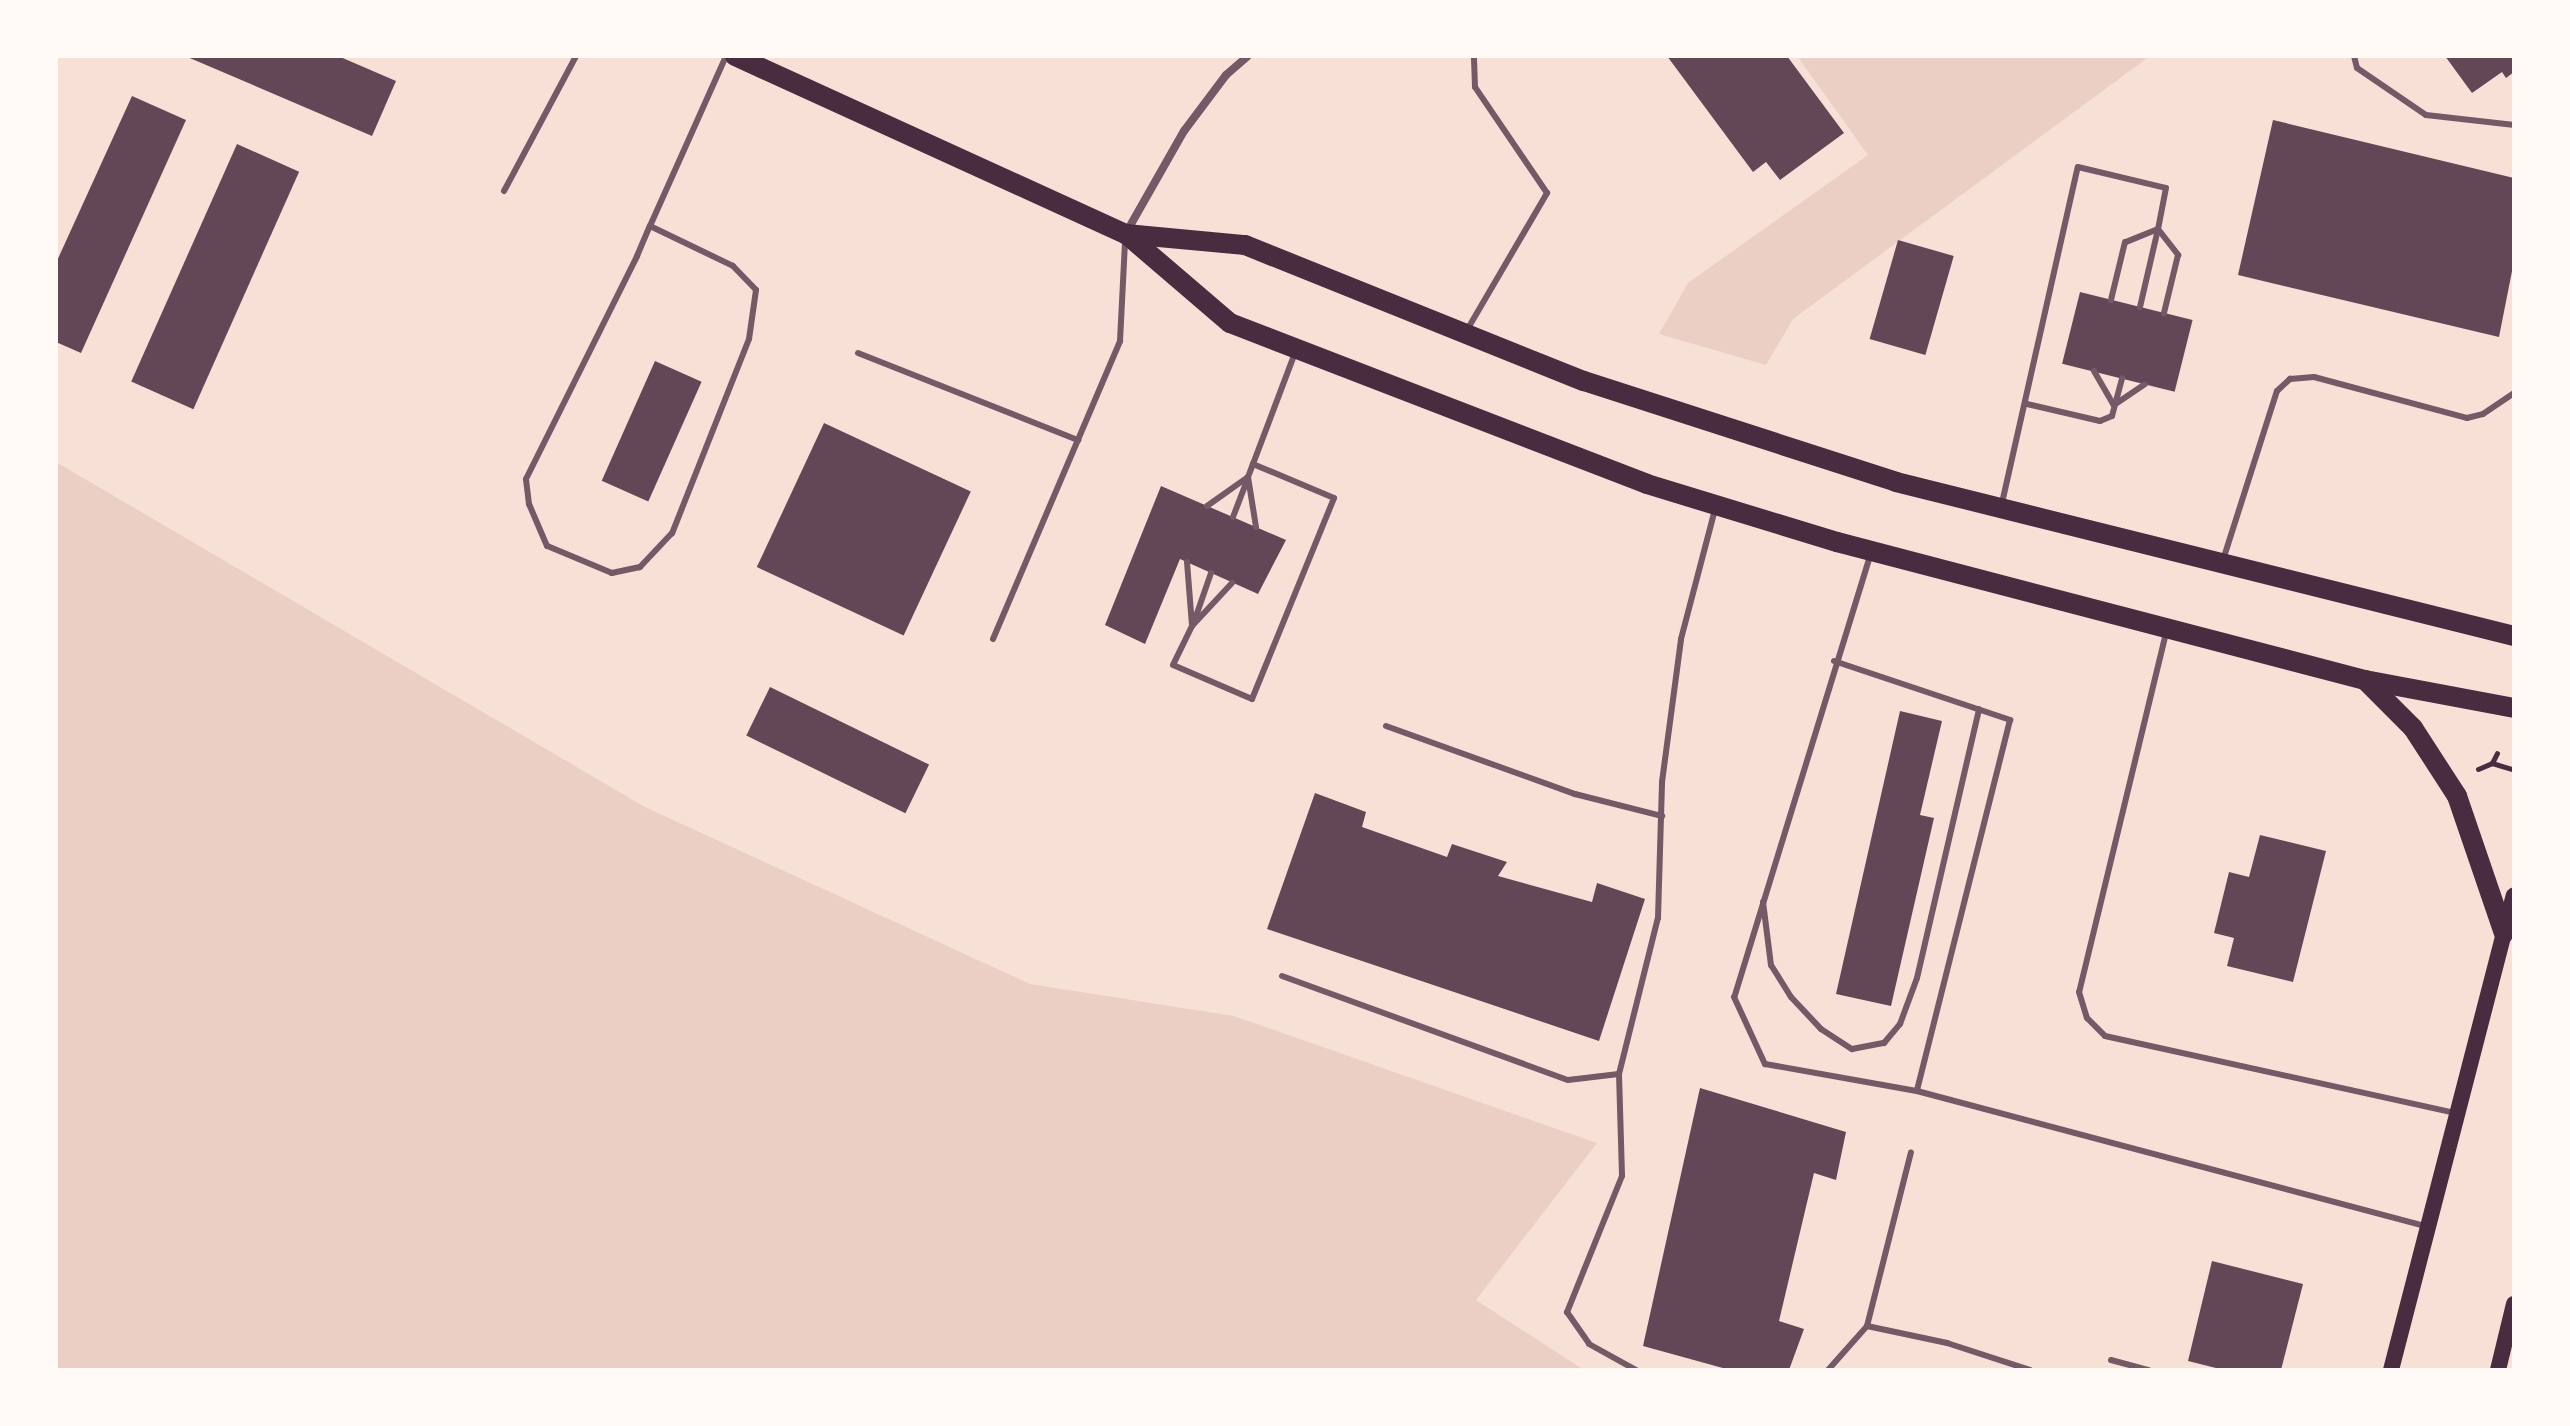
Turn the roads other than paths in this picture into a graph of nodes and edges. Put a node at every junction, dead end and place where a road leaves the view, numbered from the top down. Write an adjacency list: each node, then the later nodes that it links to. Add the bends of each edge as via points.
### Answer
1 (576, 56): 8 (lane)
2 (726, 56): 9 (lane)
3 (735, 56): 11 (main road)
4 (1248, 56): 11 (street, via 1226,75 1184,131)
5 (1474, 56): 15 (lane, via 1475,87 1547,193)
6 (2354, 56): 7 (lane, via 2357,68 2426,115)
7 (2514, 125)
8 (504, 191)
9 (650, 226): 9 (lane, via 526,479 529,504 547,546 612,573 640,567 672,533 749,339 756,290 733,266)
10 (2158, 229): 12 (lane, via 2125,242); 13 (lane); 14 (lane, via 2178,255); 22 (lane, via 2166,188 2078,167)
11 (1126, 234): 15 (main road, via 1245,245); 16 (main road, via 1230,323); 24 (lane, via 1120,341)
12 (2111, 300)
13 (2140, 307)
14 (2164, 313)
15 (1465, 334): 29 (main road, via 1746,438)
16 (1296, 350): 25 (lane); 28 (main road)
17 (858, 353): 24 (lane)
18 (2094, 371): 23 (lane)
19 (2122, 378): 23 (lane)
20 (2145, 384): 23 (lane)
21 (2514, 393): 34 (lane, via 2467,418 2314,377 2290,379 2277,391)
22 (2027, 404): 23 (lane, via 2100,421 2112,416); 29 (lane)
23 (2114, 405)
24 (1078, 440): 40 (lane)
25 (1253, 464): 26 (lane); 38 (lane, via 1334,498 1252,699 1173,665)
26 (1248, 477): 27 (lane); 30 (lane); 31 (lane)
27 (1207, 506)
28 (1716, 506): 32 (main road); 46 (lane, via 1681,639)
29 (2000, 510): 34 (main road)
30 (1233, 517)
31 (1256, 527)
32 (1871, 551): 37 (main road); 41 (lane)
33 (1187, 562): 38 (lane)
34 (2222, 563): 39 (main road)
35 (1211, 573): 38 (lane)
36 (1232, 583): 38 (lane)
37 (2168, 625): 42 (main road); 53 (lane, via 2079,992 2087,1018 2105,1036)
38 (1192, 626)
39 (2514, 636)
40 (993, 639)
41 (1834, 661): 44 (lane); 48 (lane)
42 (2365, 680): 43 (main road); 49 (main road, via 2413,728 2457,796)
43 (2514, 708)
44 (1979, 709): 48 (lane, via 1917,978 1900,1024 1884,1043 1852,1049 1821,1029 1791,997 1771,965); 52 (lane, via 2010,720)
45 (1386, 726): 46 (lane, via 1575,794)
46 (1662, 816): 51 (lane, via 1658,918)
47 (2514, 896): 49 (main road)
48 (1763, 898): 52 (lane, via 1734,997 1765,1064)
49 (2504, 933): 53 (main road)
50 (1282, 976): 51 (lane, via 1568,1080)
51 (1619, 1074): 59 (lane, via 1622,1176 1567,1312 1589,1344)
52 (1917, 1091): 55 (lane)
53 (2456, 1113): 55 (main road)
54 (1911, 1152): 57 (lane)
55 (2425, 1226): 63 (main road)
56 (2514, 1304): 64 (main road)
57 (1867, 1326): 60 (lane); 61 (lane, via 1947,1343)
58 (2111, 1360): 62 (lane)
59 (1636, 1370)
60 (1828, 1370)
61 (2030, 1370)
62 (2149, 1370)
63 (2391, 1370)
64 (2498, 1370)

